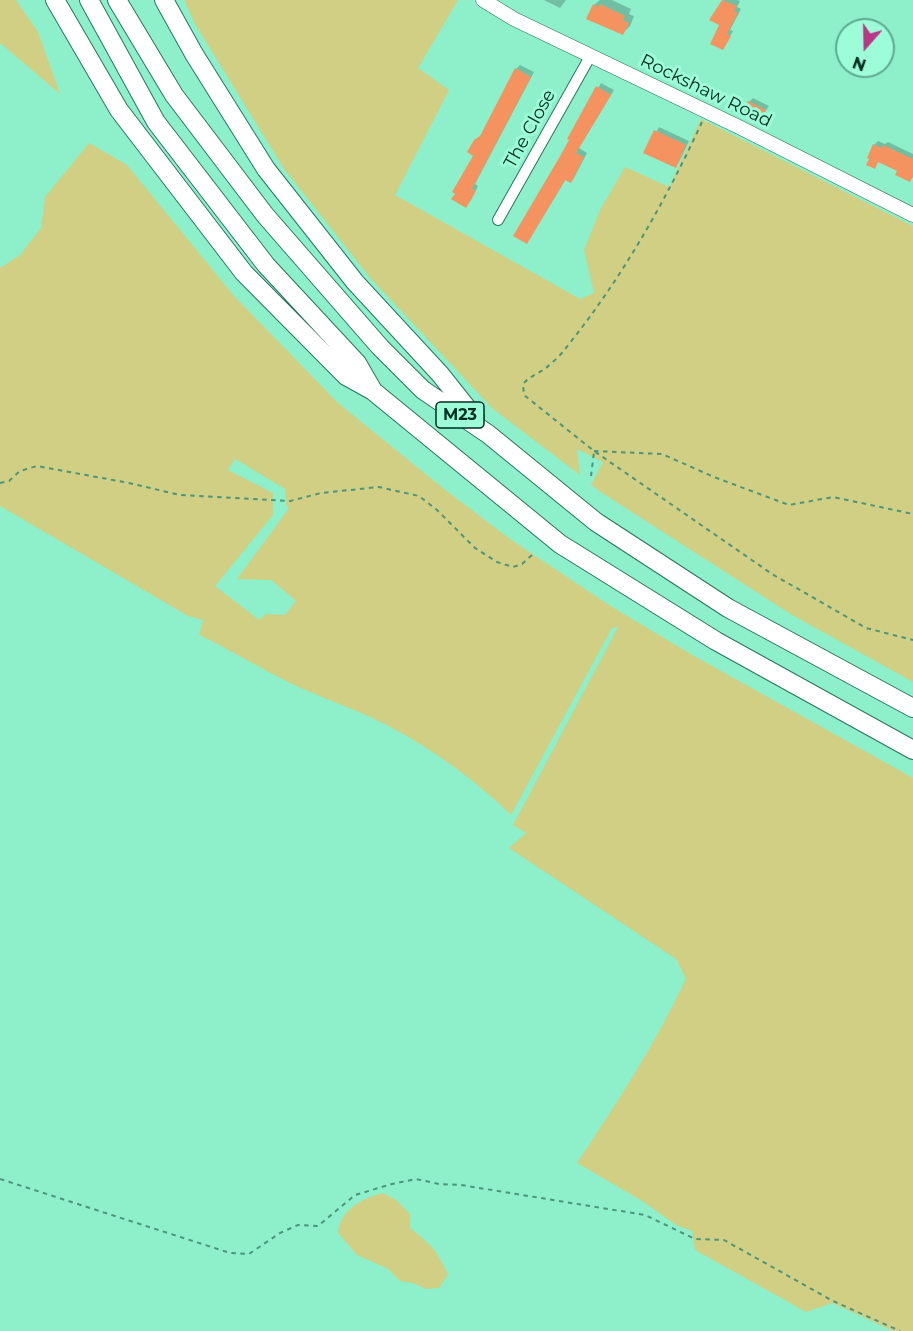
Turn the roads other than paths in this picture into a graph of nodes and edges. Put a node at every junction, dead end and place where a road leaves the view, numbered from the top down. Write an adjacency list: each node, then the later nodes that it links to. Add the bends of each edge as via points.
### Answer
1 (55, 0): 9 (highway, via 119,111 244,273 346,376)
2 (89, 0): 9 (highway, M23, via 156,122 266,265 357,363)
3 (117, 0): 10 (highway, M23, via 174,95 265,215 423,390)
4 (164, 0): 10 (highway, via 266,170 355,282 440,374)
5 (483, 0): 6 (street, Rockshaw Road)
6 (591, 55): 7 (street, Rockshaw Road); 8 (street, The Close)
7 (913, 215)
8 (498, 220)
9 (373, 391): 12 (highway, M23, via 560,544 716,641)
10 (488, 434): 11 (highway, M23, via 596,522 728,608)
11 (913, 708)
12 (913, 750)

